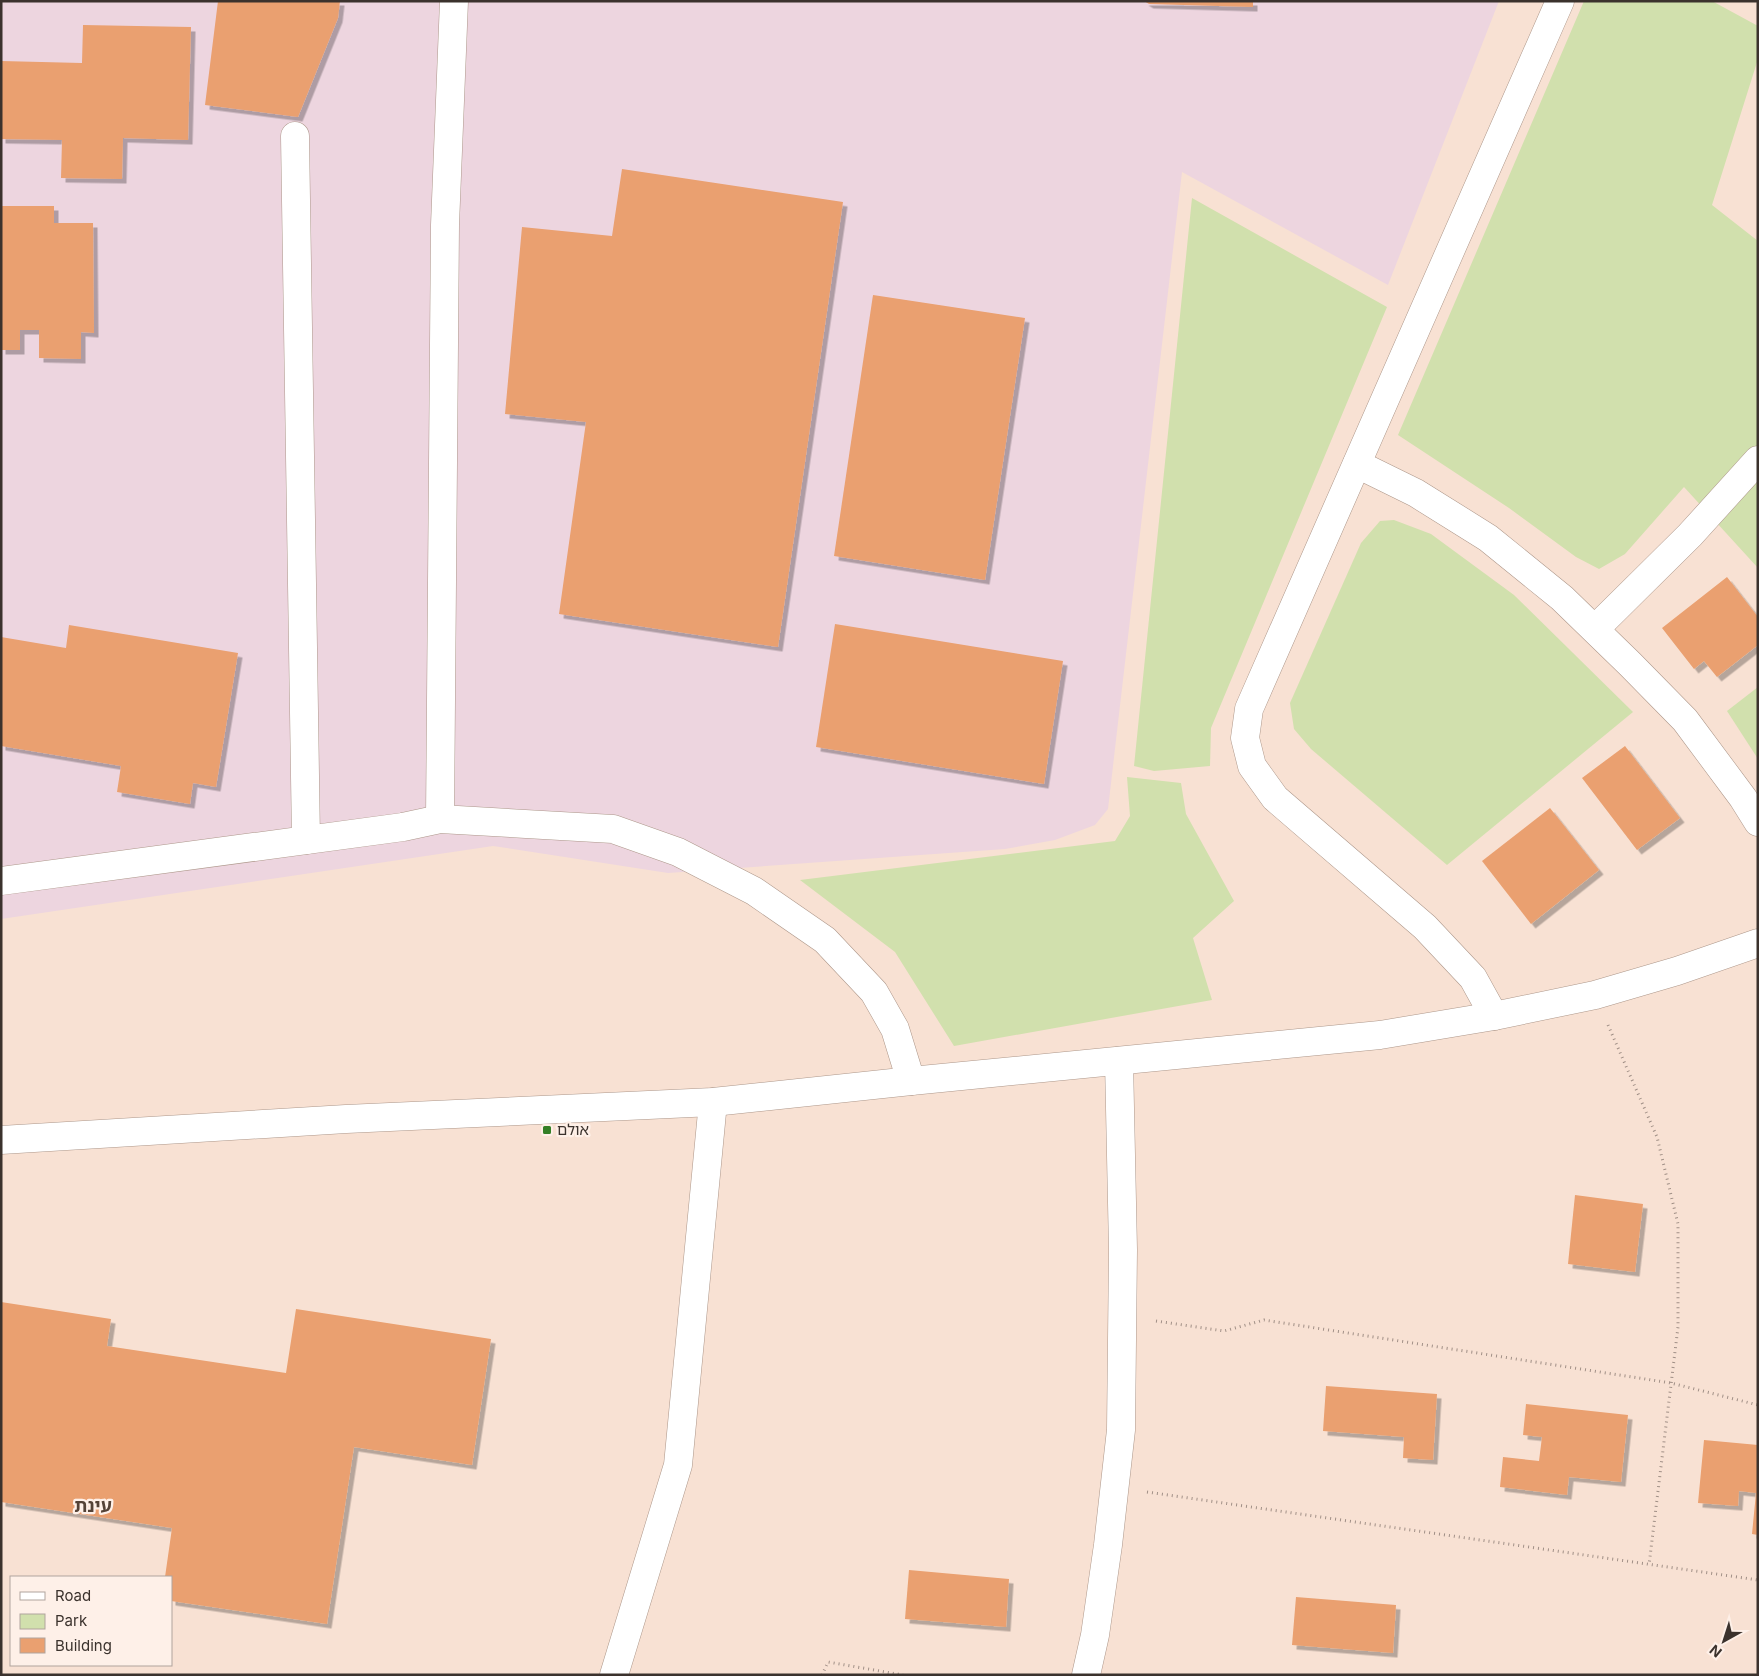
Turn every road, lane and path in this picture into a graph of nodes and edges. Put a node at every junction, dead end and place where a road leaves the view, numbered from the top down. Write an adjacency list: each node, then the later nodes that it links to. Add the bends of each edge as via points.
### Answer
1 (454, 1): 7 (street, via 445,224)
2 (1560, 1): 5 (street)
3 (294, 136): 9 (street)
4 (1758, 460): 6 (street, via 1690,535)
5 (1357, 464): 6 (street, via 1416,493 1488,538); 13 (street, via 1249,709 1245,738 1252,766 1275,798 1425,928 1473,978)
6 (1595, 629): 8 (street, via 1685,720)
7 (440, 819): 9 (street); 15 (street, via 613,829 678,852 754,891 825,940 874,992 895,1029)
8 (1758, 822)
9 (306, 840): 10 (street)
10 (1, 881)
11 (1758, 943): 12 (street)
12 (1595, 996): 13 (street); 19 (path, via 1657,1137 1678,1224 1678,1327)
13 (1494, 1016): 14 (street, via 1380,1035)
14 (1119, 1061): 15 (street); 18 (street)
15 (911, 1081): 16 (street)
16 (713, 1102): 17 (street, via 346,1118); 24 (street, via 678,1465)
17 (1, 1140)
18 (1122, 1316): 19 (path, via 1224,1331 1264,1320); 21 (street, via 1121,1430)
19 (1671, 1383): 20 (path); 22 (path)
20 (1758, 1405)
21 (1115, 1487): 22 (path); 27 (street, via 1095,1636)
22 (1649, 1565): 23 (path)
23 (1758, 1580)
24 (614, 1675)
25 (822, 1675): 26 (path, via 828,1662)
26 (903, 1675)
27 (1086, 1675)

